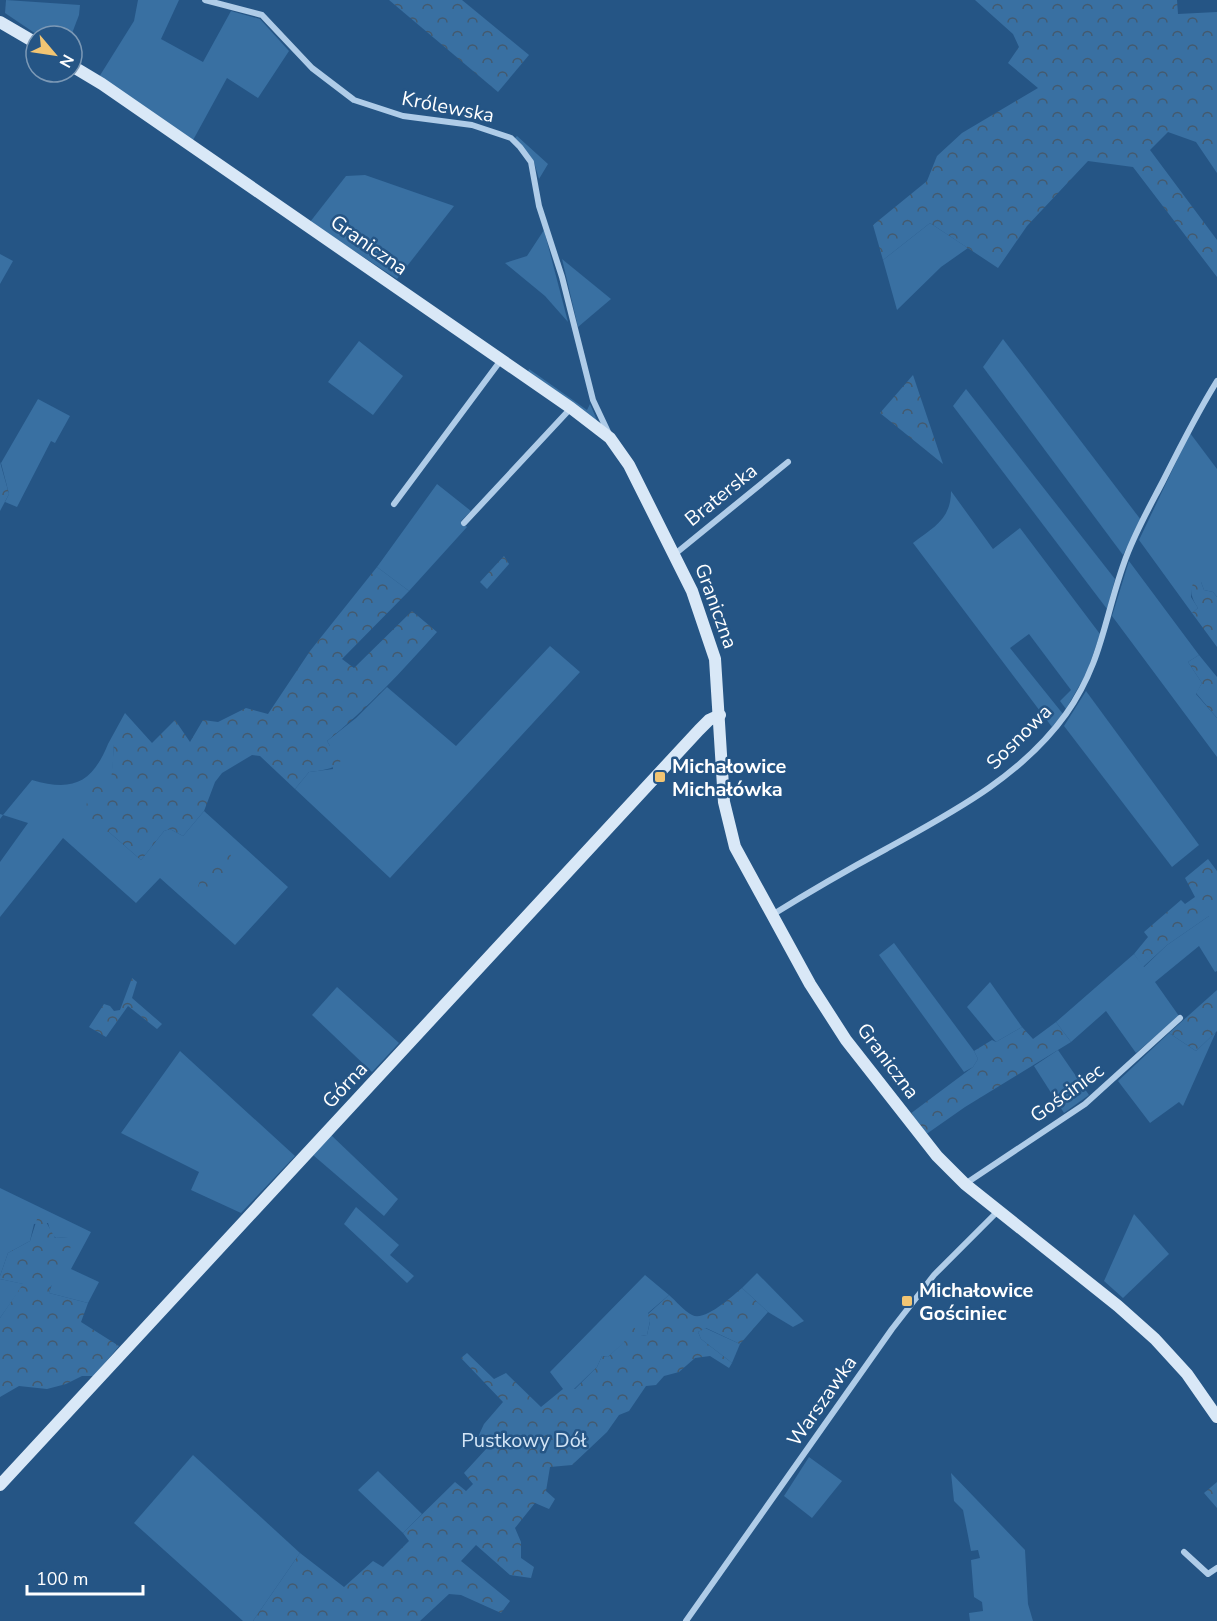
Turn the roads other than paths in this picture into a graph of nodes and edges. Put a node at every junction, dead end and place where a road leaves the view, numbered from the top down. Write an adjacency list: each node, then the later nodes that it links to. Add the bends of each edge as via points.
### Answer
1 (205, 0): 8 (street, Królewska, via 262,15 312,68 354,100 402,116 472,125 511,138 520,147 531,162 539,206 593,400)
2 (0, 22): 3 (street)
3 (24, 36)
4 (84, 73): 5 (street, Graniczna)
5 (502, 360): 7 (street, Graniczna); 10 (street)
6 (1217, 381): 14 (street, Sosnowa, via 1135,535 1088,678 1048,736 968,804)
7 (571, 408): 8 (street, Graniczna); 11 (street)
8 (610, 438): 12 (street, Graniczna, via 629,465)
9 (788, 462): 12 (street, Braterska)
10 (394, 504)
11 (464, 523)
12 (675, 554): 13 (street, Graniczna, via 716,659)
13 (720, 716): 14 (street, Graniczna, via 724,802 735,847); 19 (street, Górna, via 699,730)
14 (771, 915): 16 (street, Graniczna, via 846,1040 924,1142)
15 (1180, 1018): 16 (street, Gościniec, via 1084,1104)
16 (964, 1184): 17 (street, Graniczna)
17 (998, 1211): 18 (street, Graniczna, via 1155,1339 1187,1374); 22 (street, Warszawka, via 934,1275 892,1329)
18 (1217, 1417)
19 (0, 1485)
20 (1184, 1552): 21 (street, via 1208,1574)
21 (1217, 1568)
22 (686, 1621)

